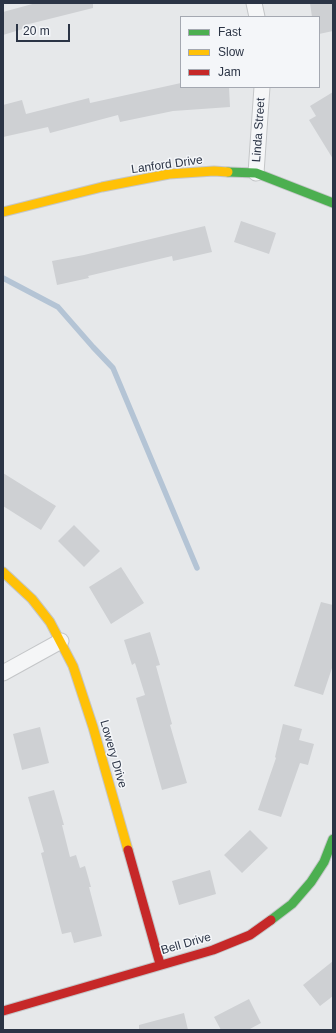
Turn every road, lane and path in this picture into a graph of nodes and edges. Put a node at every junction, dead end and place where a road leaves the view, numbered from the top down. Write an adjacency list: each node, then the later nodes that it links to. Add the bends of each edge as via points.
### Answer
1 (254, 3): 2 (street)
2 (257, 16)
3 (262, 88): 4 (street, Linda Street)
4 (256, 173): 5 (street, Lanford Drive); 6 (street, Lanford Drive, via 214,171 169,174 102,187)
5 (333, 203)
6 (3, 212)
7 (3, 572): 8 (street, Lowery Drive, via 32,599)
8 (61, 641): 9 (street); 11 (street, Lowery Drive, via 73,666 93,727)
9 (3, 673)
10 (333, 839): 11 (street, Bell Drive, via 324,862 311,882 292,904 272,920 250,935 219,948)
11 (160, 964): 12 (street, Bell Drive)
12 (3, 1011)

